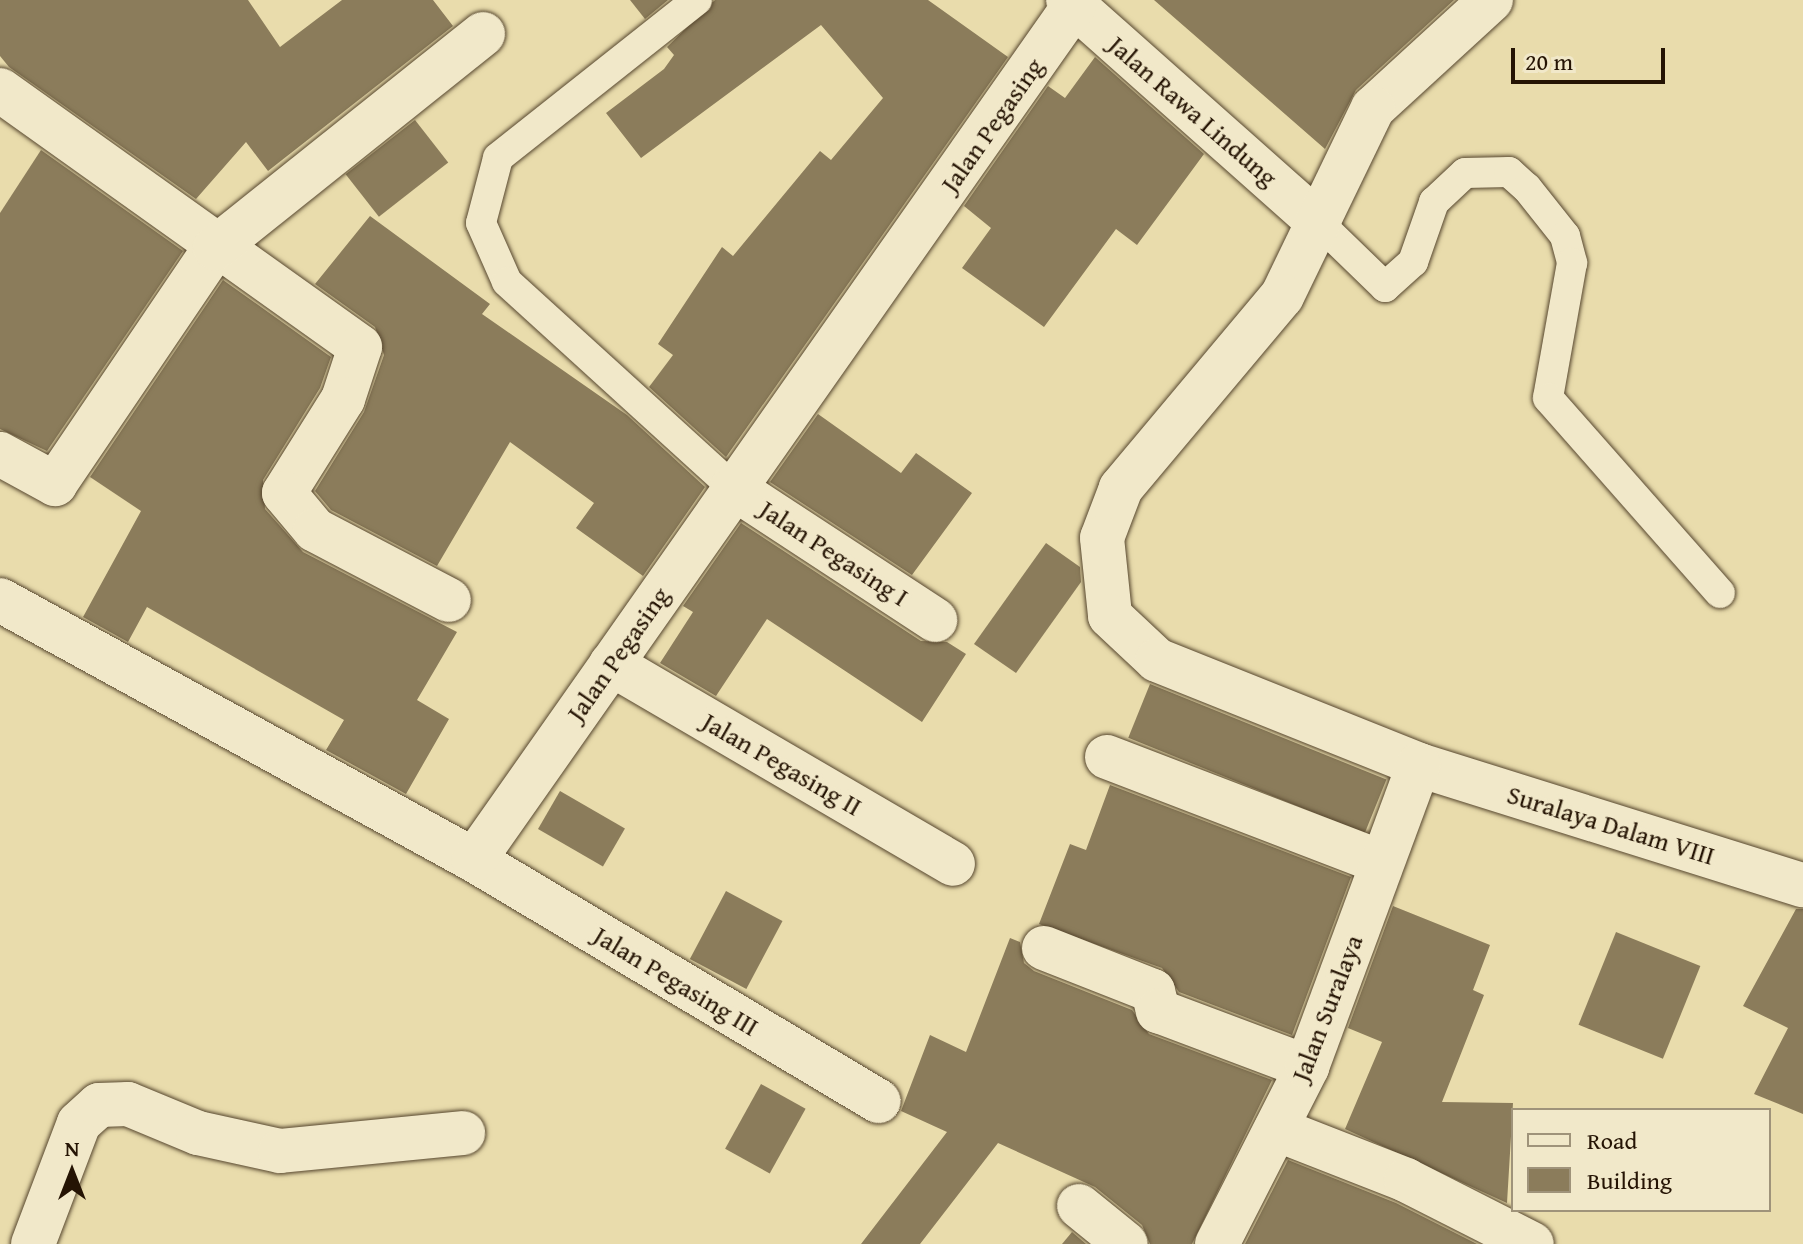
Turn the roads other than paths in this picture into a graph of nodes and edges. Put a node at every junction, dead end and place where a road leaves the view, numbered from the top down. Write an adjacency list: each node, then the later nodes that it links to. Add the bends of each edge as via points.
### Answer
1 (697, 0): 9 (lane, via 498,158 481,223 507,282)
2 (1071, 3): 6 (street, Jalan Rawa Lindung); 9 (street, Jalan Pegasing)
3 (1475, 4): 6 (street, Suralaya Dalam VIII, via 1373,108)
4 (483, 34): 7 (street)
5 (0, 90): 7 (street)
6 (1319, 223): 10 (lane, via 1385,287 1413,262 1434,202 1465,173 1509,172 1527,188 1565,236 1572,263 1548,398); 16 (street, Suralaya Dalam VIII, via 1282,296 1121,488 1102,538 1110,616 1157,660)
7 (215, 248): 8 (street, via 55,484); 12 (street, via 360,347 343,399 284,493 315,530)
8 (0, 455)
9 (732, 487): 13 (street, Jalan Pegasing I); 14 (street, Jalan Pegasing)
10 (1720, 593)
11 (0, 600): 17 (street)
12 (449, 600)
13 (935, 620)
14 (611, 664): 17 (street, Jalan Pegasing); 19 (street, Jalan Pegasing II)
15 (1107, 757): 18 (street)
16 (1419, 765): 18 (street, Jalan Suralaya); 20 (street, Suralaya Dalam VIII)
17 (474, 860): 23 (street, Jalan Pegasing III)
18 (1381, 862): 22 (street, Jalan Suralaya)
19 (953, 864)
20 (1803, 885)
21 (1044, 948): 22 (street, via 1153,991 1158,1011)
22 (1307, 1067): 24 (street, Jalan Suralaya)
23 (879, 1101)
24 (1276, 1129): 29 (street, Jalan Suralaya); 30 (street, via 1406,1180)
25 (463, 1133): 27 (street, via 280,1151 198,1133 128,1104 99,1105 79,1123)
26 (1079, 1206): 28 (street)
27 (33, 1244)
28 (1126, 1244)
29 (1217, 1244)
30 (1532, 1244)

